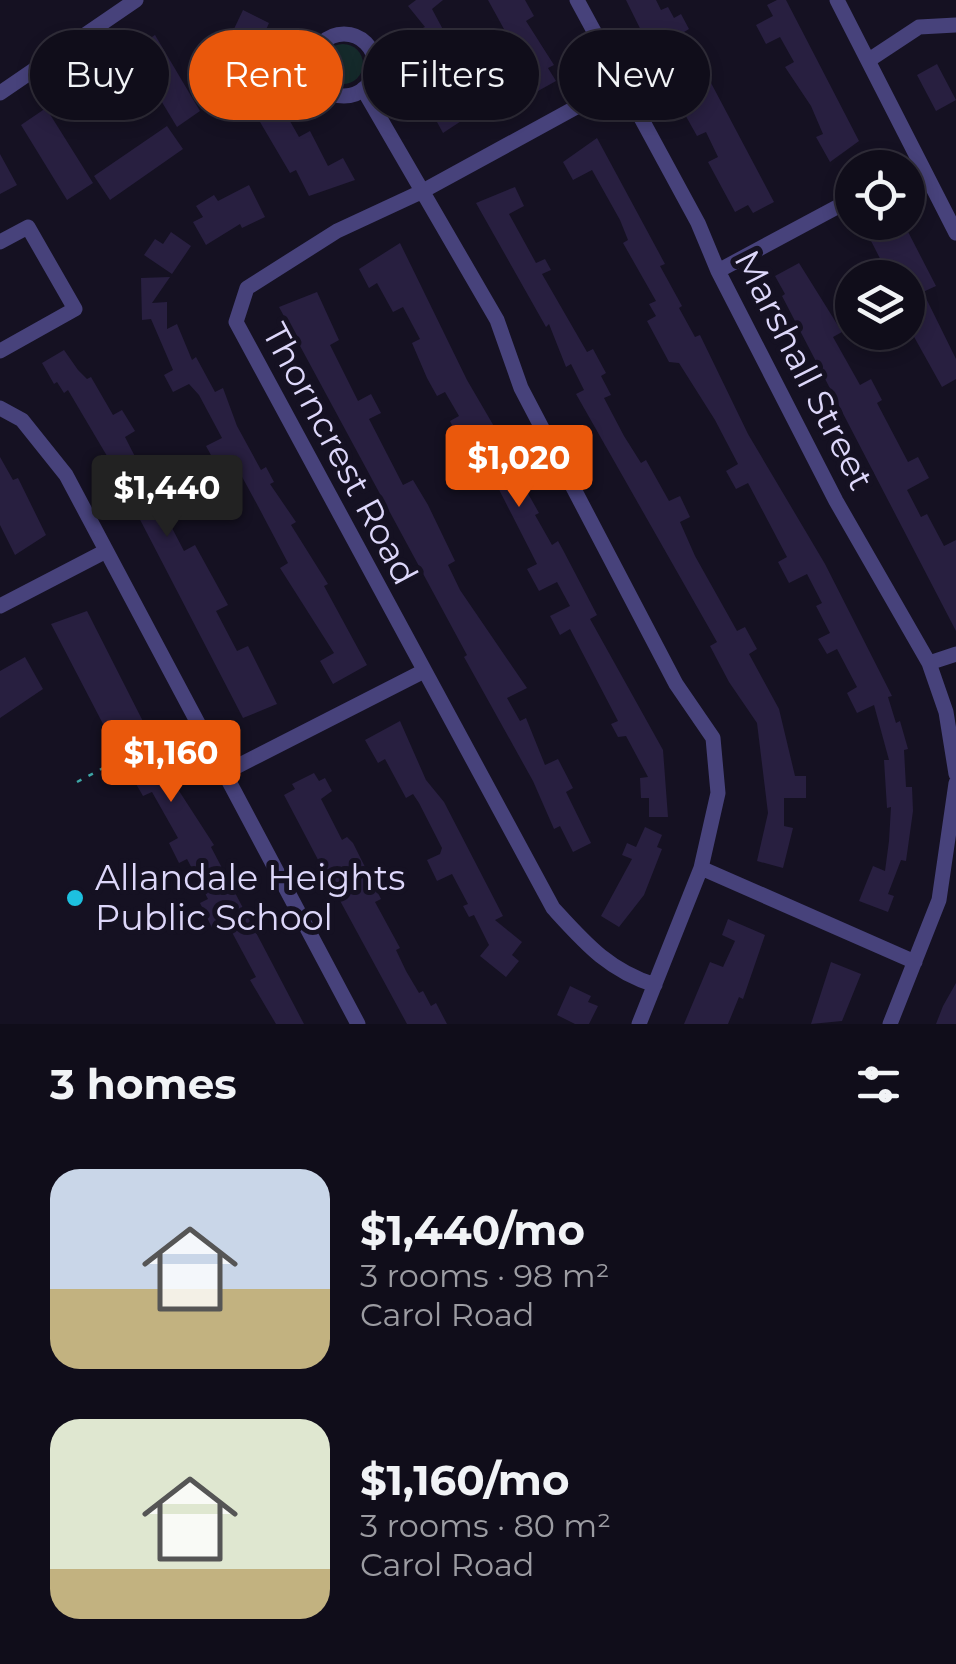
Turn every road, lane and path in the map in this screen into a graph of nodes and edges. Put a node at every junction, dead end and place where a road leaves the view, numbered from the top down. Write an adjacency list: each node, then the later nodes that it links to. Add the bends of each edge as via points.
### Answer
1 (136, 0): 7 (street)
2 (578, 0): 5 (street, Marshall Street)
3 (837, 0): 6 (street)
4 (956, 25): 6 (street, via 919,27)
5 (595, 30)
6 (869, 60): 12 (street)
7 (2, 86)
8 (363, 90): 8 (street, via 374,72 367,44 350,34 322,43 313,62 318,82 344,96)
9 (559, 117): 14 (street, Thorncrest Road)
10 (380, 120): 14 (street)
11 (644, 120): 18 (street, Marshall Street)
12 (914, 150)
13 (925, 171): 16 (street)
14 (421, 192): 25 (street, Thorncrest Road, via 337,232 247,288 236,322); 31 (street, via 496,320 521,388 676,684 713,738 718,793)
15 (835, 208): 18 (street)
16 (956, 233)
17 (0, 242): 19 (street, via 28,226 75,310)
18 (718, 271): 24 (street, Marshall Street, via 836,501)
19 (0, 351)
20 (0, 408): 21 (street, via 22,420 66,475)
21 (106, 551): 22 (street); 26 (street)
22 (0, 606)
23 (956, 654): 24 (street)
24 (929, 663): 28 (street, Marshall Street)
25 (422, 672): 27 (street); 33 (street, Thorncrest Road, via 552,908 620,974)
26 (195, 720): 27 (street); 29 (path)
27 (222, 774): 34 (street)
28 (956, 774)
29 (77, 782)
30 (956, 783): 32 (street, via 939,900)
31 (701, 868): 32 (street); 33 (street)
32 (915, 962): 36 (street)
33 (655, 985): 35 (street)
34 (358, 1024)
35 (639, 1024)
36 (890, 1024)

